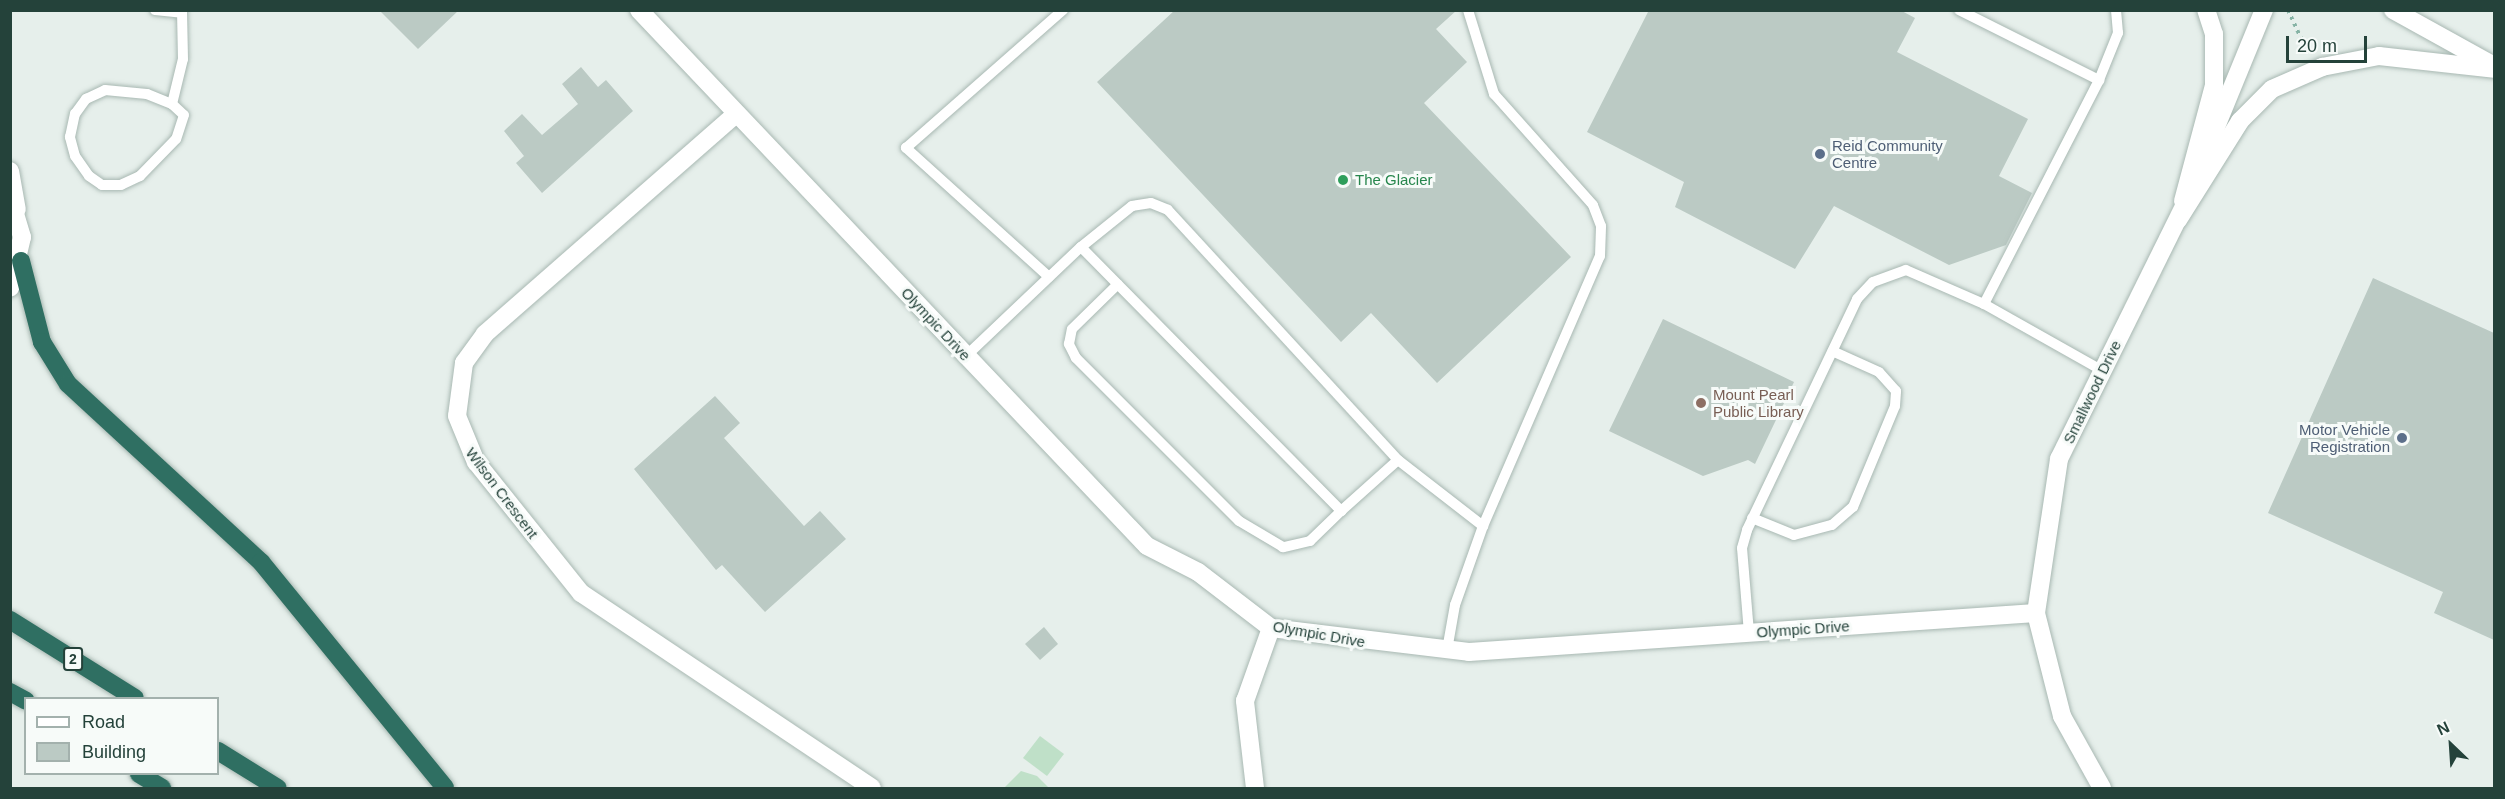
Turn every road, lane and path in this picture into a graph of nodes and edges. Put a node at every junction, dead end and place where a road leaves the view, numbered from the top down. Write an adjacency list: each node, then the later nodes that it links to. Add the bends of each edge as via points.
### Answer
1 (155, 10): 11 (lane)
2 (639, 10): 16 (street, Olympic Drive)
3 (1063, 10): 22 (lane, via 906,148)
4 (1468, 10): 32 (lane, via 1494,94 1593,205 1602,225 1600,256)
5 (1959, 10): 14 (lane)
6 (2116, 10): 14 (lane, via 2118,33)
7 (2206, 10): 19 (street, via 2214,34 2214,85)
8 (2264, 10): 19 (street, Smallwood Drive)
9 (2393, 10): 13 (street)
10 (2291, 11): 12 (path)
11 (182, 12): 15 (lane, via 183,59)
12 (2305, 47)
13 (2494, 67): 19 (street, via 2379,56 2322,67 2272,89 2240,121)
14 (2099, 80): 25 (lane)
15 (172, 104): 15 (lane, via 127,91 105,90 86,99 75,114 70,137 75,156 102,185 121,185 140,176 182,127 184,115)
16 (736, 114): 27 (street, Olympic Drive); 46 (street, Wilson Crescent, via 485,334 464,363 457,416 476,462 581,592)
17 (10, 171): 18 (street)
18 (14, 205): 21 (street)
19 (2178, 220): 28 (street, Smallwood Drive)
20 (1081, 247): 22 (lane); 23 (lane); 29 (lane, via 1132,206 1151,203 1167,210)
21 (21, 261): 24 (street); 45 (highway, via 40,338 68,384 261,562)
22 (1048, 277): 27 (lane)
23 (1118, 284): 30 (lane); 30 (lane, via 1072,329 1069,344 1076,358 1217,503 1283,547 1310,541)
24 (10, 288)
25 (1984, 304): 26 (lane, via 1919,273 1890,273 1857,299); 28 (lane)
26 (1832, 351): 31 (lane); 31 (lane, via 1879,372 1896,392 1853,507 1832,525 1794,535)
27 (966, 356): 35 (street, Olympic Drive, via 1147,546 1198,572)
28 (2103, 371): 33 (street, Smallwood Drive, via 2059,459)
29 (1398, 460): 30 (lane); 32 (lane)
30 (1341, 511)
31 (1752, 518): 36 (lane, via 1742,548)
32 (1484, 526): 37 (lane, via 1455,605)
33 (2036, 613): 36 (street, Olympic Drive); 48 (street, Smallwood Drive, via 2062,716)
34 (10, 620): 39 (highway, 2)
35 (1271, 628): 37 (street, Olympic Drive); 47 (street, via 1245,701)
36 (1749, 633): 37 (street, Olympic Drive)
37 (1447, 650)
38 (10, 692): 40 (highway)
39 (132, 697)
40 (24, 700)
41 (219, 752): 44 (highway)
42 (141, 775): 43 (highway)
43 (162, 789)
44 (278, 789)
45 (445, 789)
46 (872, 789)
47 (1255, 789)
48 (2102, 789)

